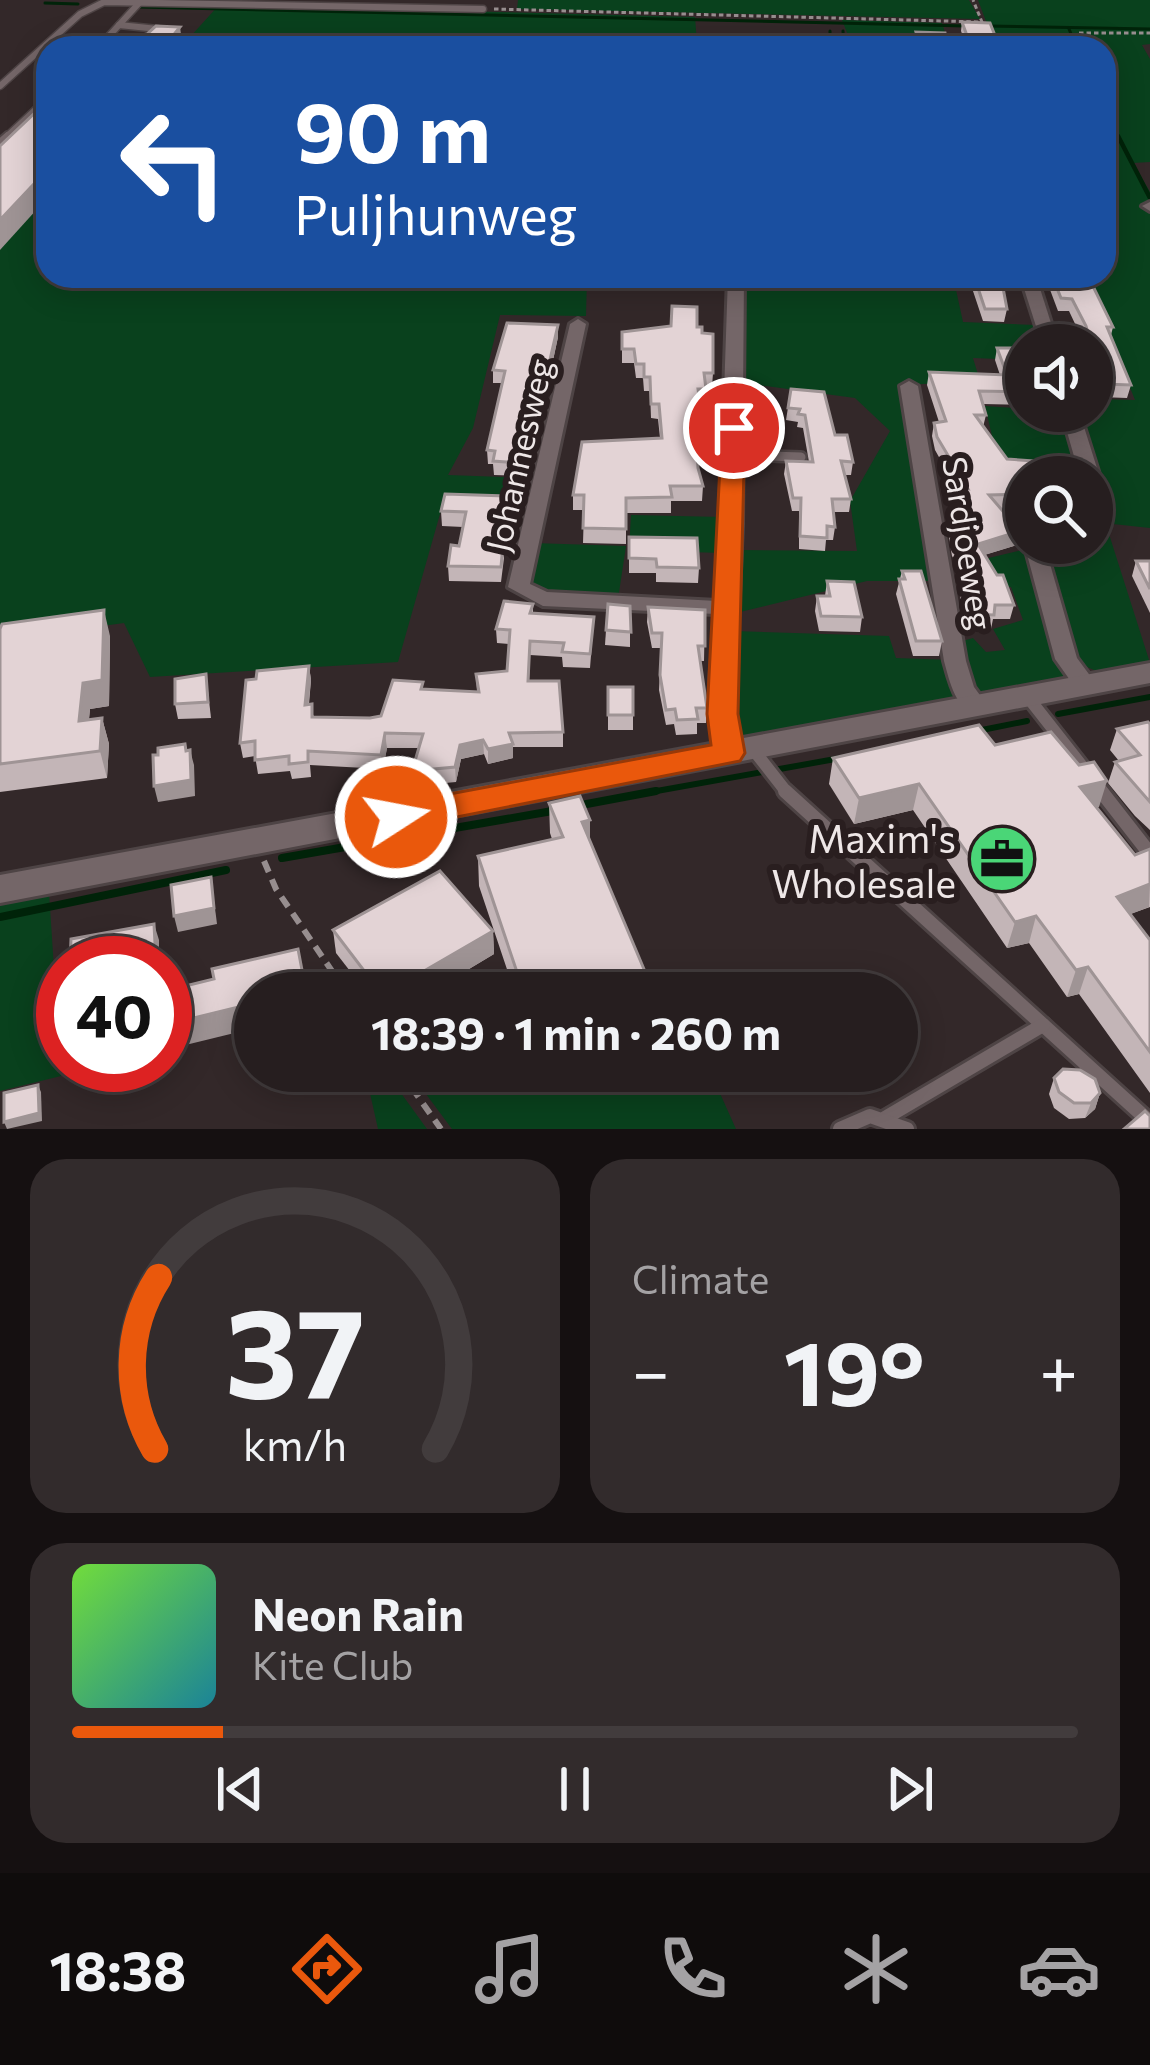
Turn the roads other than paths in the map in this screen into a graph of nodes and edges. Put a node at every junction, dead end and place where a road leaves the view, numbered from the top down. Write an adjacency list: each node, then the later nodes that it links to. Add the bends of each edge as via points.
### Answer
1 (141, 2): 2 (lane); 4 (lane); 5 (lane, via 104,2)
2 (483, 9)
3 (740, 23): 8 (street)
4 (119, 25): 6 (lane); 7 (lane, via 158,28)
5 (56, 36)
6 (109, 36)
7 (152, 36)
8 (742, 36)
9 (36, 54): 10 (lane)
10 (0, 86)
11 (36, 108): 12 (lane)
12 (3, 137)
13 (736, 288): 18 (street)
14 (1032, 288): 16 (street)
15 (578, 324): 21 (street, Johannesweg, via 519,587 528,595)
16 (1043, 324)
17 (909, 386): 25 (street, Sardjoeweg, via 955,661)
18 (732, 455): 19 (lane); 21 (street)
19 (801, 457)
20 (1040, 564): 23 (street, via 1066,658)
21 (726, 608): 26 (street, via 722,714)
22 (1150, 674): 23 (street)
23 (1085, 685): 24 (street)
24 (1028, 696): 25 (street); 27 (lane)
25 (976, 706): 26 (street)
26 (748, 755): 28 (street); 29 (lane)
27 (1147, 847)
28 (0, 889)
29 (1043, 1025): 30 (lane); 31 (lane)
30 (885, 1118): 32 (lane, via 856,1118); 33 (lane)
31 (1150, 1122)
32 (840, 1129)
33 (907, 1129)

